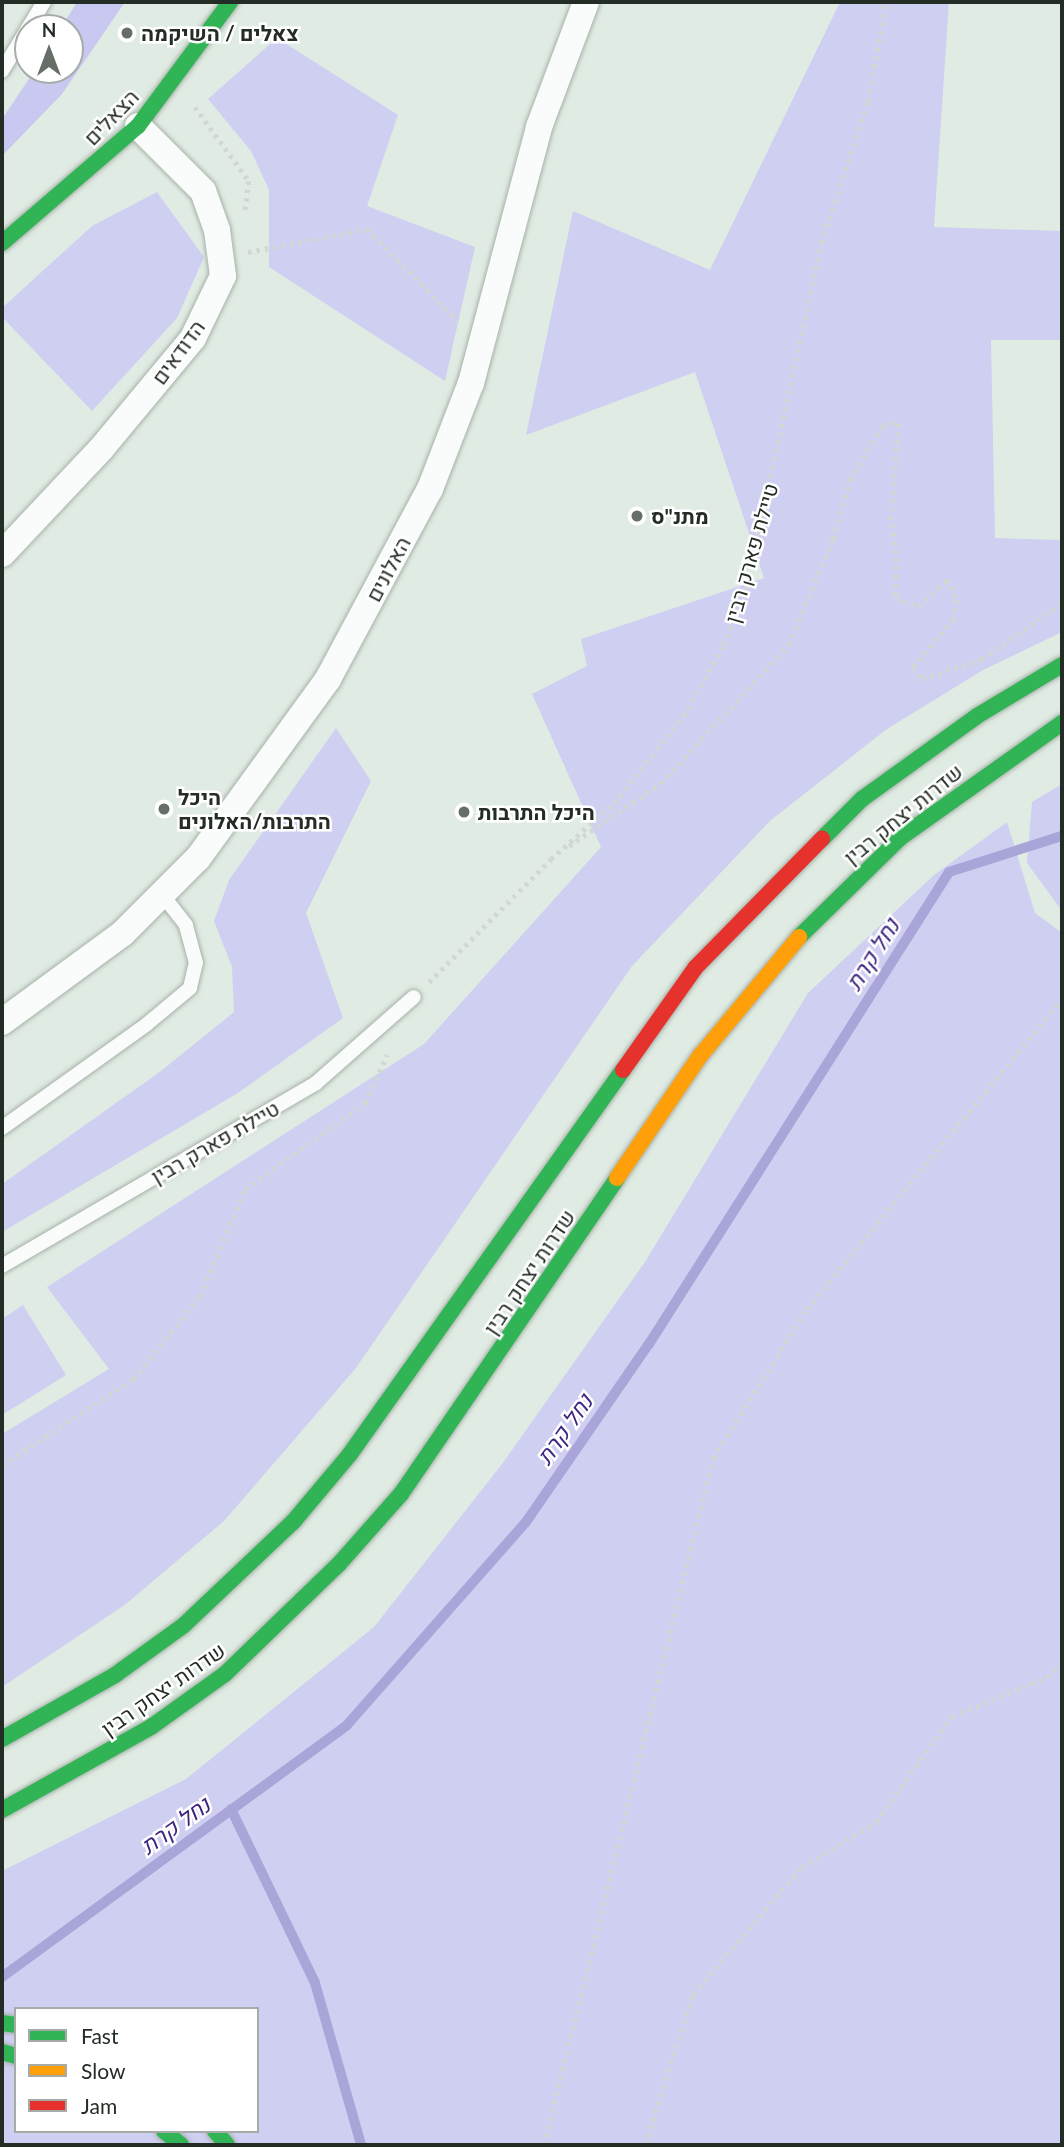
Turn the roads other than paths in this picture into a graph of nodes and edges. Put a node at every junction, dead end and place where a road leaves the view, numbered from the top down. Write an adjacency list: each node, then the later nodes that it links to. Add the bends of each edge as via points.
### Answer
1 (44, 2): 4 (lane)
2 (230, 2): 5 (main road, הצאלים)
3 (586, 2): 10 (street, האלונים, via 539,127 482,345 430,489 328,679 198,858)
4 (2, 71)
5 (138, 126): 6 (main road, הצאלים); 7 (street, הדודאים, via 203,191 217,230 223,276 193,338 101,449)
6 (2, 243)
7 (2, 554)
8 (1062, 665): 15 (main road, שדרות יצחק רבין, via 976,716 862,799 696,967 350,1454 293,1522 184,1625 115,1675)
9 (1062, 723): 16 (main road, שדרות יצחק רבין, via 900,838 792,944 700,1056 401,1494 339,1564 225,1674 150,1727)
10 (162, 894): 12 (street, האלונים, via 122,933); 13 (lane, via 186,925 196,963 190,988)
11 (414, 997): 14 (lane, טיילת פארק רבין, via 316,1083)
12 (2, 1022)
13 (2, 1128)
14 (2, 1266)
15 (2, 1739)
16 (2, 1810)
17 (166, 2133): 18 (main road)
18 (181, 2145)

